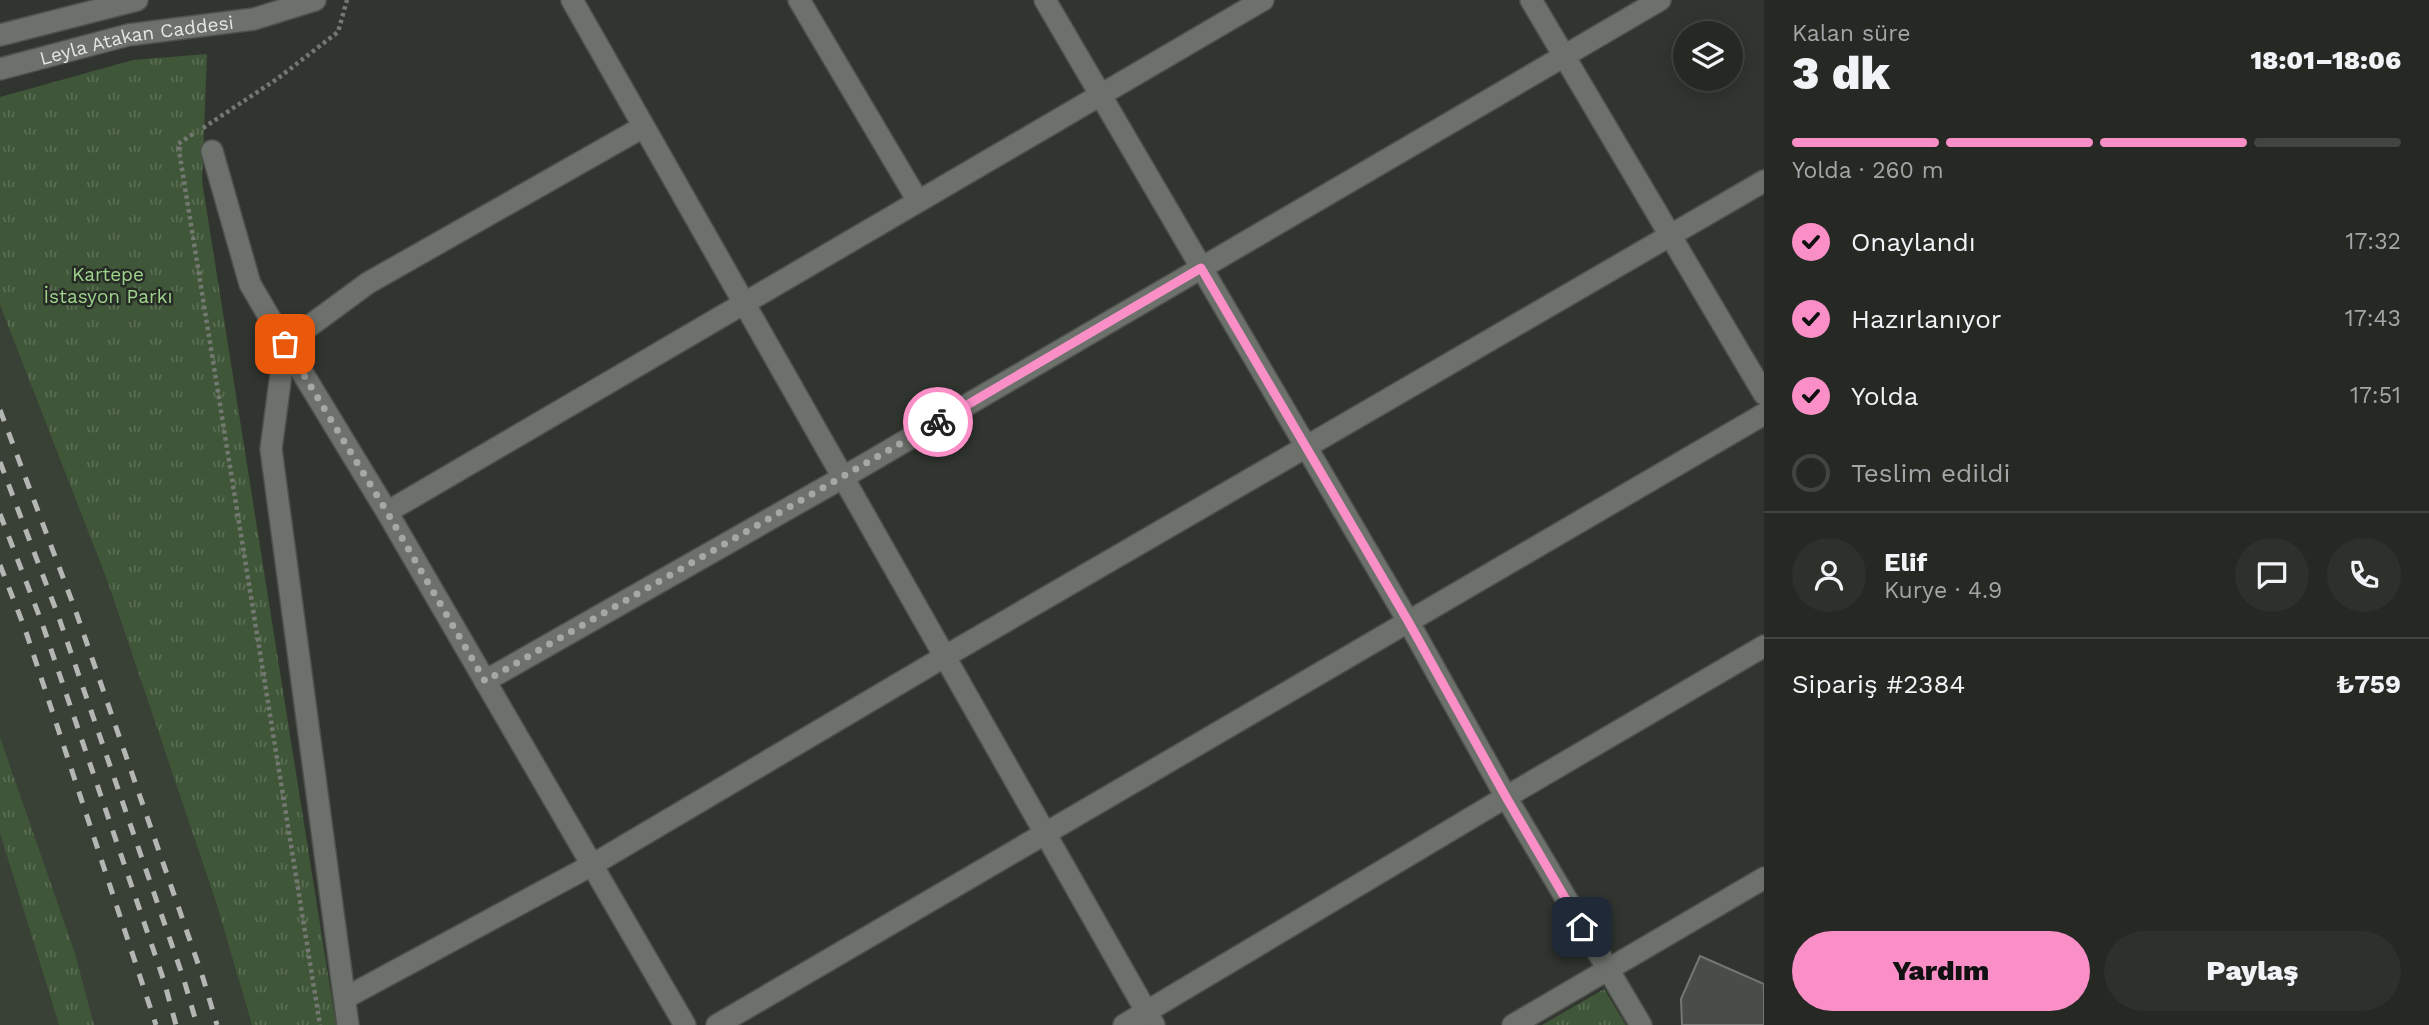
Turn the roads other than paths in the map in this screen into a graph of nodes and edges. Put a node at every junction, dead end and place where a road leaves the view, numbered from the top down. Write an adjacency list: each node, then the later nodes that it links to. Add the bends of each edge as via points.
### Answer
1 (138, 0): 9 (street, Leyla Atakan Caddesi)
2 (315, 0): 11 (street, Leyla Atakan Caddesi, via 254,19 128,35)
3 (572, 0): 13 (street)
4 (799, 0): 16 (street)
5 (1045, 0): 12 (street)
6 (1263, 0): 12 (street)
7 (1531, 0): 10 (street)
8 (1660, 0): 10 (street)
9 (0, 35)
10 (1565, 57): 17 (street); 18 (street)
11 (0, 69)
12 (1101, 94): 16 (street); 18 (street)
13 (643, 127): 19 (street); 20 (street, via 368,283)
14 (212, 151): 20 (street, via 250,284)
15 (1764, 181): 17 (street)
16 (918, 201): 19 (street)
17 (1671, 235): 21 (street); 23 (street)
18 (1201, 268): 23 (street); 24 (street)
19 (743, 303): 24 (street); 25 (street)
20 (285, 344): 25 (street); 35 (street, via 271,449)
21 (1764, 394)
22 (1764, 414): 26 (street)
23 (1305, 447): 26 (street); 28 (street)
24 (842, 478): 28 (street); 29 (street)
25 (387, 512): 29 (street)
26 (1408, 621): 30 (street); 31 (street)
27 (1764, 646): 30 (street)
28 (944, 657): 31 (street); 32 (street)
29 (485, 681): 32 (street)
30 (1506, 797): 34 (street); 36 (street)
31 (1044, 834): 36 (street); 39 (street)
32 (592, 865): 35 (street); 38 (street)
33 (1764, 878): 34 (street)
34 (1608, 970): 41 (street); 42 (street)
35 (345, 998): 37 (street)
36 (1150, 1019): 40 (street)
37 (348, 1025)
38 (685, 1025)
39 (717, 1025)
40 (1124, 1025)
41 (1513, 1025)
42 (1641, 1025)

